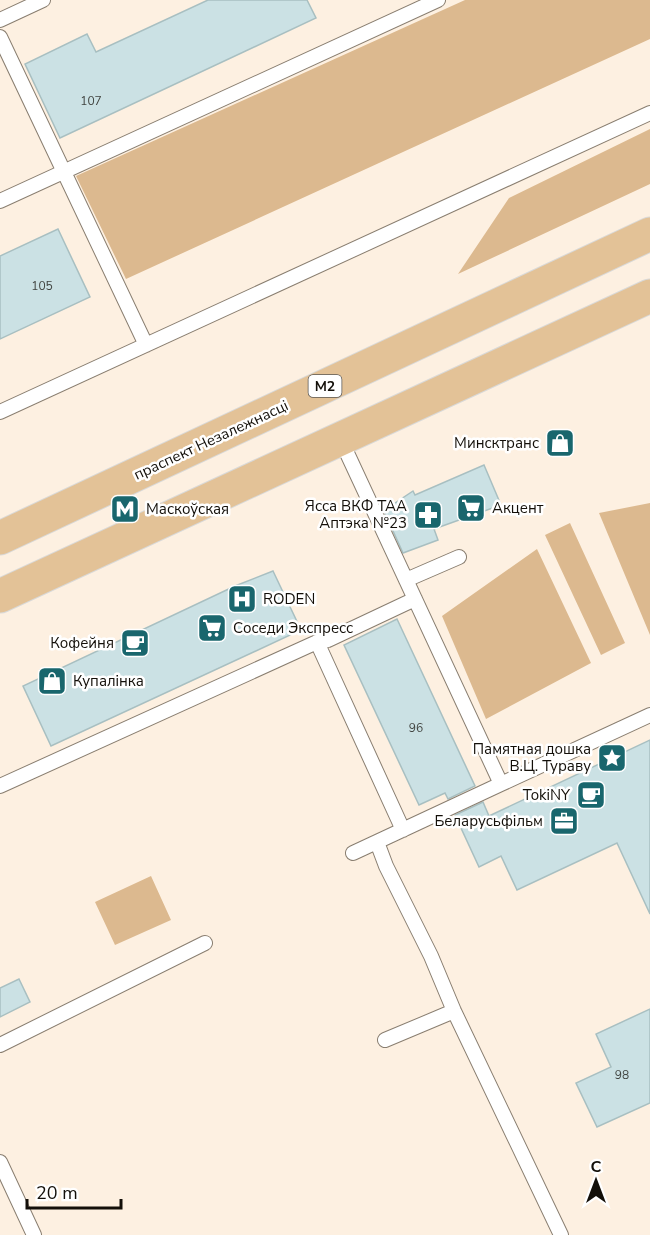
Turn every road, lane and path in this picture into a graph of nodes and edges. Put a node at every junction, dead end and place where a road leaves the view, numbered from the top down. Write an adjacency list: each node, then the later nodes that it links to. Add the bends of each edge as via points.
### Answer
1 (43, 0): 3 (lane)
2 (438, 0): 6 (lane)
3 (0, 20)
4 (0, 37): 6 (lane)
5 (650, 113): 10 (lane)
6 (63, 172): 7 (lane); 10 (lane)
7 (0, 201)
8 (650, 234): 13 (main road, праспект Незалежнасці / М2)
9 (650, 296): 12 (main road)
10 (146, 345): 11 (lane)
11 (0, 412)
12 (340, 438): 15 (lane); 16 (main road)
13 (0, 538)
14 (459, 558): 15 (lane)
15 (406, 580): 17 (lane)
16 (0, 596)
17 (414, 599): 18 (lane); 20 (lane)
18 (316, 642): 21 (lane); 22 (lane)
19 (650, 715): 20 (lane)
20 (501, 784): 22 (lane)
21 (0, 786)
22 (403, 830): 23 (lane)
23 (377, 842): 24 (lane); 26 (lane)
24 (352, 853)
25 (205, 943): 28 (lane)
26 (454, 1011): 27 (lane); 31 (lane)
27 (385, 1040)
28 (0, 1045)
29 (0, 1162): 30 (lane)
30 (34, 1235)
31 (561, 1235)

